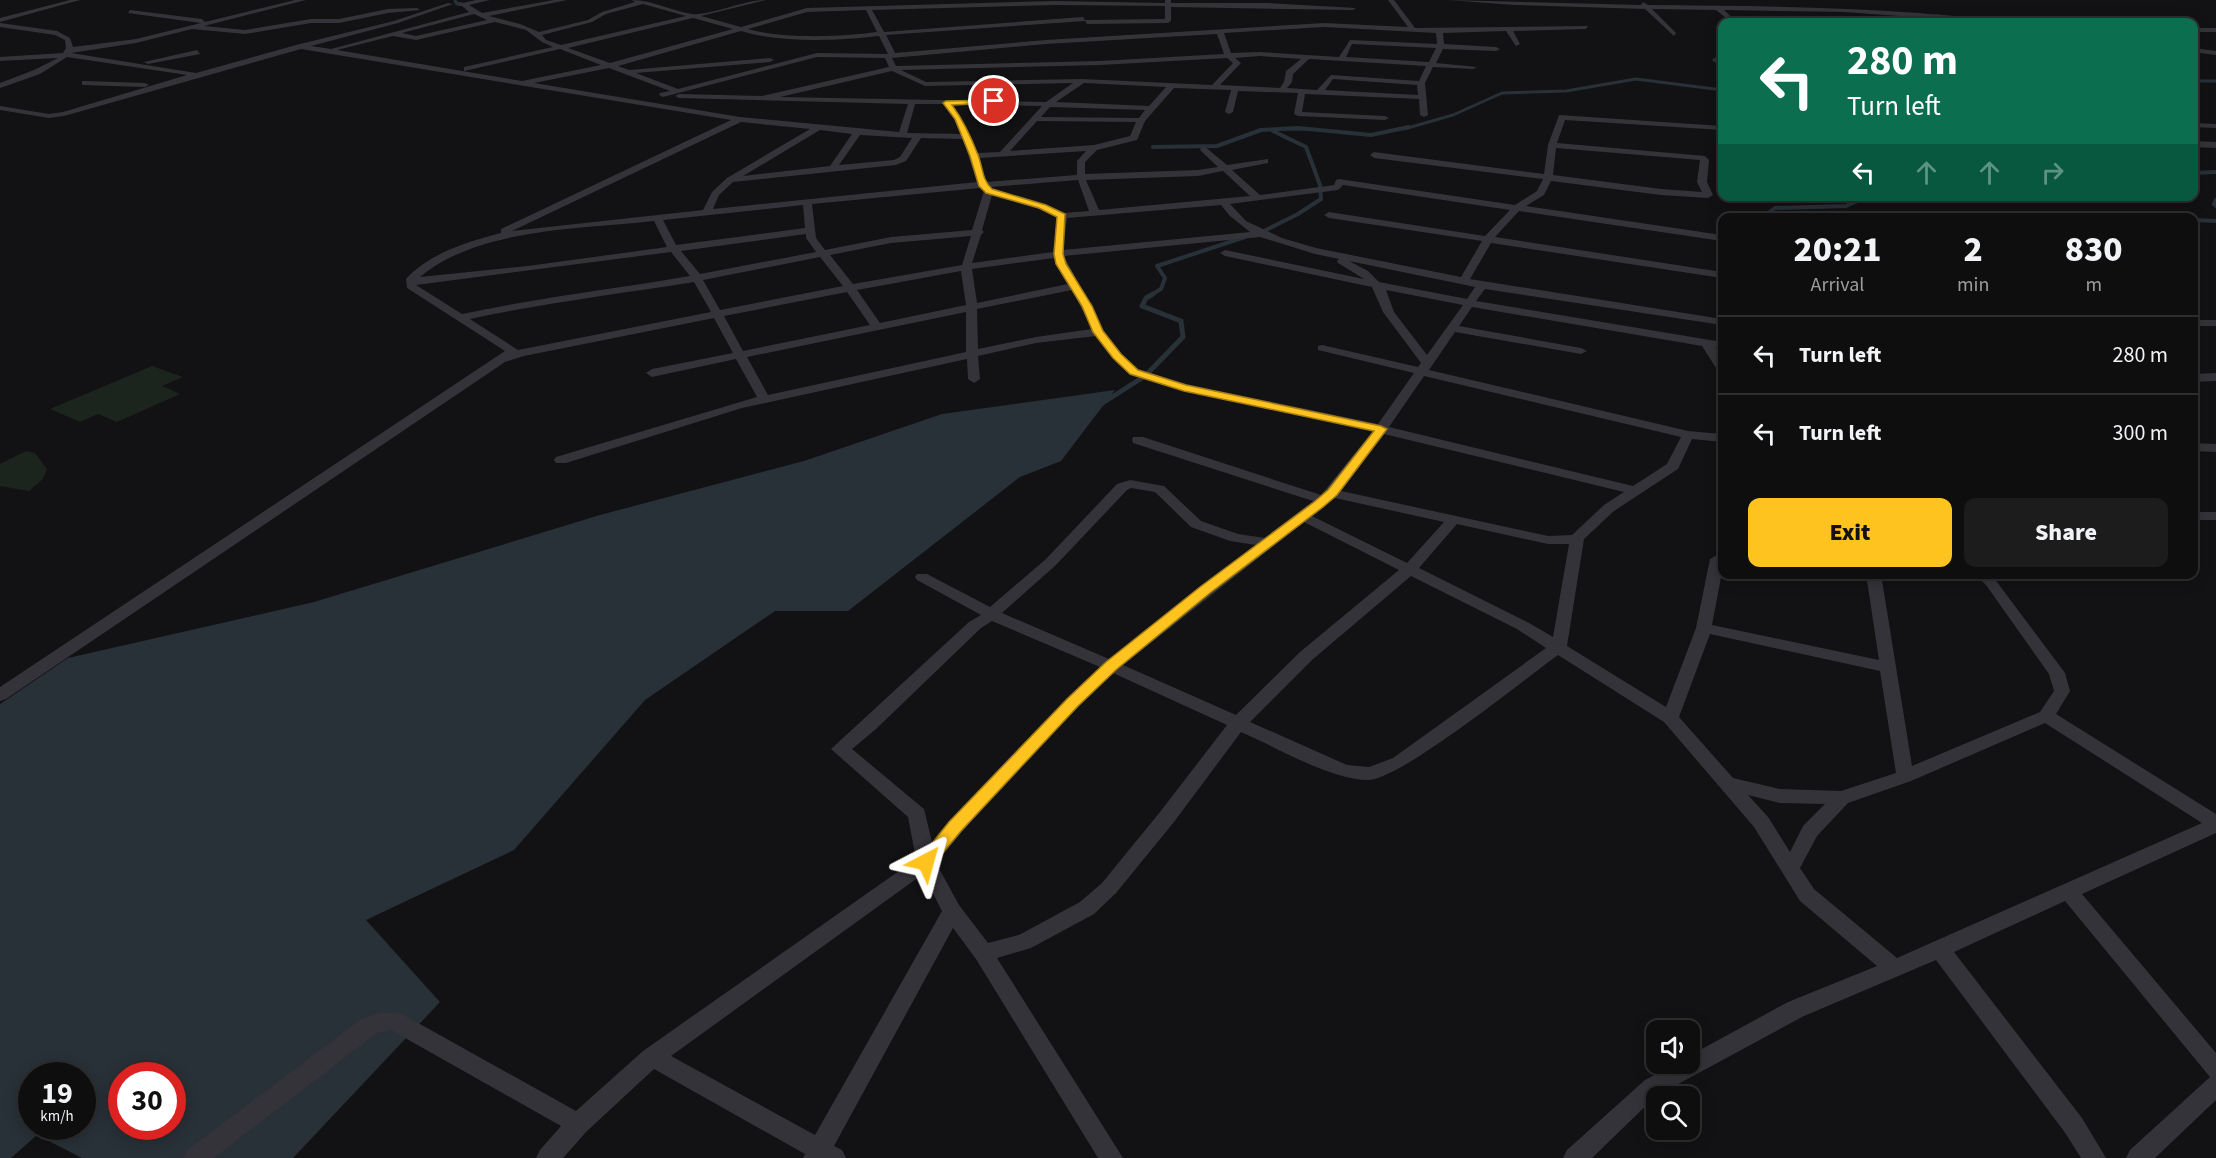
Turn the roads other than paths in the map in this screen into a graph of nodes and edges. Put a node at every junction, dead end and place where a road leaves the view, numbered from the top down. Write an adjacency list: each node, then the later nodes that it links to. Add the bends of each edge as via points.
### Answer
1 (77, 0): 55 (street)
2 (303, 0): 59 (street)
3 (487, 0): 27 (street)
4 (564, 0): 46 (street)
5 (635, 0): 18 (street)
6 (731, 0): 26 (street)
7 (763, 0): 26 (street)
8 (806, 0): 37 (street)
9 (1350, 0): 32 (street)
10 (1391, 0): 71 (street)
11 (1450, 0): 21 (street)
12 (1638, 0): 30 (street)
13 (1708, 0): 33 (street)
14 (1767, 0): 36 (street)
15 (1820, 0): 39 (street)
16 (1055, 1): 22 (street); 31 (street)
17 (403, 2): 25 (street)
18 (643, 2): 45 (street); 79 (street)
19 (1112, 2): 20 (street); 22 (street)
20 (1168, 2): 23 (street); 60 (street, via 1168,21)
21 (1499, 2): 28 (street); 35 (street)
22 (1068, 3): 58 (street)
23 (1223, 3): 34 (street); 43 (street)
24 (1580, 3): 28 (street); 30 (street)
25 (450, 4): 27 (street); 38 (street)
26 (745, 4): 45 (street)
27 (465, 5): 42 (street)
28 (1560, 5): 44 (street, via 1565,12)
29 (1911, 6): 41 (street, via 1852,5)
30 (1645, 7): 33 (street); 77 (street)
31 (868, 8): 37 (street); 51 (street)
32 (1353, 8): 34 (street); 66 (street, via 1359,16 1351,16)
33 (1717, 8): 36 (street); 52 (street)
34 (1265, 9): 63 (street)
35 (1509, 9)
36 (1780, 9): 39 (street); 47 (street)
37 (807, 10): 57 (street); 67 (street)
38 (427, 11): 64 (street, via 410,8 238,33); 85 (street)
39 (1834, 11): 41 (street); 49 (street)
40 (130, 12): 59 (street)
41 (1862, 12): 53 (street); 54 (street)
42 (472, 13): 46 (street); 78 (street)
43 (1225, 14)
44 (1604, 14)
45 (690, 15): 67 (street); 87 (street)
46 (480, 16): 56 (street)
47 (1786, 16)
48 (1568, 17): 70 (street, via 1586,27)
49 (1842, 17)
50 (862, 18): 51 (street)
51 (873, 18): 76 (street)
52 (1729, 18)
53 (1870, 18)
54 (1951, 18)
55 (0, 20)
56 (494, 20): 78 (street, via 416,38); 79 (street)
57 (803, 20)
58 (1085, 21): 60 (street); 76 (street); 94 (street)
59 (211, 22): 64 (street)
60 (1144, 22): 82 (street)
61 (1523, 22): 70 (street)
62 (0, 25): 91 (street, via 64,35 69,42)
63 (1324, 25): 65 (street); 66 (street)
64 (189, 27): 81 (street)
65 (1287, 27): 69 (street); 80 (street)
66 (1348, 27): 71 (street)
67 (739, 28): 83 (street); 106 (street)
68 (797, 29): 83 (street)
69 (1224, 29): 82 (street); 97 (street)
70 (1530, 29): 72 (street)
71 (1413, 30): 75 (street)
72 (1509, 30): 75 (street); 84 (street)
73 (2198, 30): 74 (street)
74 (2216, 30)
75 (1439, 31): 86 (street)
76 (882, 33): 83 (street); 96 (street)
77 (1674, 33)
78 (391, 34): 89 (street)
79 (539, 34): 87 (street, via 544,41)
80 (1288, 37)
81 (144, 39): 91 (street); 100 (street, via 138,45)
82 (1165, 39): 94 (street)
83 (790, 41)
84 (1516, 44)
85 (298, 46): 89 (street); 111 (street)
86 (1441, 46): 88 (street); 102 (street, via 1350,42); 105 (street)
87 (563, 48): 106 (street); 109 (street)
88 (1496, 49)
89 (329, 50): 109 (street)
90 (2198, 51): 95 (street)
91 (68, 52): 100 (street); 101 (street); 118 (street, via 39,71)
92 (197, 52): 104 (street)
93 (1168, 52): 103 (street)
94 (1104, 53): 96 (street); 103 (street); 108 (street); 112 (street)
95 (2216, 53)
96 (891, 56): 98 (street); 108 (street)
97 (1228, 56): 99 (street, via 1288,51); 103 (street); 120 (street, via 1237,63)
98 (795, 57): 110 (street); 123 (street)
99 (1307, 57): 102 (street); 122 (street, via 1289,73)
100 (99, 58): 104 (street)
101 (0, 59)
102 (1341, 59): 105 (street)
103 (1170, 60)
104 (140, 64): 111 (street)
105 (1432, 64): 107 (street); 115 (street)
106 (613, 66): 110 (street); 113 (street)
107 (1473, 67)
108 (893, 68): 116 (street); 129 (street)
109 (458, 71): 113 (street)
110 (627, 71): 123 (street)
111 (196, 75): 117 (street)
112 (1082, 81): 116 (street); 119 (street); 133 (street)
113 (525, 82): 126 (street)
114 (85, 83): 117 (street)
115 (1421, 83): 125 (street, via 1331,77); 128 (street)
116 (925, 84): 131 (street, via 931,89)
117 (160, 85): 134 (street, via 59,115)
118 (0, 86)
119 (1171, 86): 120 (street); 135 (street)
120 (1213, 88): 121 (street)
121 (1235, 89): 122 (street); 136 (street)
122 (1282, 90): 124 (street)
123 (677, 91): 127 (street)
124 (1302, 91): 125 (street); 139 (street, via 1298,114)
125 (1319, 92): 128 (street)
126 (598, 95): 127 (street); 140 (street)
127 (663, 95): 129 (street)
128 (1421, 97): 137 (street)
129 (760, 99): 130 (street)
130 (912, 102): 131 (street); 147 (street)
131 (931, 103): 132 (street)
132 (946, 103): 133 (street); 149 (street, via 958,119)
133 (1049, 103): 135 (street); 138 (street)
134 (0, 108)
135 (1151, 108): 141 (street)
136 (1229, 112)
137 (1424, 115)
138 (1035, 118): 141 (street); 155 (street)
139 (1385, 118)
140 (740, 119): 144 (street); 177 (street)
141 (1141, 120): 153 (street, via 1134,138)
142 (2198, 125): 143 (street)
143 (2215, 127)
144 (818, 128): 146 (street); 163 (street)
145 (1718, 128): 151 (street, via 1562,117)
146 (857, 133): 147 (street); 160 (street)
147 (902, 136): 148 (street)
148 (917, 137): 149 (street); 160 (street, via 899,162)
149 (964, 137): 157 (street)
150 (2198, 144): 152 (street)
151 (1552, 145): 162 (street); 162 (street, via 1702,158 1702,182 1708,195)
152 (2216, 145)
153 (1094, 148): 155 (street); 161 (street, via 1081,161)
154 (1204, 149): 159 (street)
155 (1003, 154): 157 (street)
156 (1374, 155): 162 (street)
157 (974, 156): 164 (street)
158 (1264, 161): 159 (street)
159 (1224, 167): 161 (street, via 1198,172); 165 (street)
160 (832, 170): 163 (street)
161 (1081, 177): 164 (street); 170 (street)
162 (1548, 178): 168 (street, via 1541,193)
163 (730, 180): 169 (street, via 715,194)
164 (986, 188): 166 (street); 172 (street); 175 (street)
165 (1258, 198): 167 (street); 168 (street, via 1338,187 1339,182)
166 (807, 201): 169 (street); 174 (street)
167 (1224, 202): 170 (street); 176 (street, via 1233,216)
168 (1517, 208): 178 (street); 179 (street)
169 (707, 212): 173 (street)
170 (1095, 213): 172 (street)
171 (1329, 215): 179 (street)
172 (1062, 216): 184 (street)
173 (657, 218): 177 (street); 180 (street)
174 (810, 230): 180 (street); 182 (street)
175 (979, 232): 182 (street, via 913,237); 185 (street)
176 (1259, 234): 181 (street); 184 (street)
177 (490, 237): 188 (street, via 417,273)
178 (1718, 237)
179 (1488, 239): 186 (street); 189 (street)
180 (675, 249): 187 (street); 188 (street)
181 (1312, 250): 189 (street); 190 (street, via 1343,261)
182 (821, 253): 187 (street); 193 (street)
183 (1225, 253): 190 (street)
184 (1058, 254): 185 (street); 192 (street)
185 (966, 267): 193 (street); 195 (street)
186 (1718, 274)
187 (697, 278): 196 (street); 197 (street)
188 (411, 281): 197 (street, via 411,286)
189 (1464, 281): 191 (street)
190 (1377, 285): 194 (street); 212 (street, via 1389,312)
191 (1482, 285): 194 (street); 198 (street)
192 (1075, 286): 195 (street); 203 (street)
193 (850, 288): 196 (street); 201 (street)
194 (1469, 303): 202 (street); 204 (street)
195 (972, 308): 201 (street); 208 (street)
196 (717, 314): 209 (street); 210 (street)
197 (458, 318): 210 (street, via 513,351)
198 (1718, 321)
199 (2198, 323): 200 (street)
200 (2216, 323)
201 (877, 327): 209 (street)
202 (1451, 328): 207 (street); 212 (street)
203 (1099, 332): 208 (street); 218 (street, via 1134,372 1155,380)
204 (1706, 342): 205 (street); 211 (street)
205 (1718, 344)
206 (1322, 348): 212 (street)
207 (1581, 351)
208 (972, 354): 216 (street); 217 (street)
209 (740, 355): 213 (street); 217 (street)
210 (501, 360): 241 (street)
211 (1718, 362)
212 (1424, 367): 218 (street); 219 (street)
213 (652, 373)
214 (2216, 377): 215 (street)
215 (2198, 378)
216 (974, 379)
217 (765, 400): 224 (street)
218 (1381, 429): 225 (street); 226 (street)
219 (1688, 435): 220 (street); 225 (street, via 1673,466)
220 (1718, 438)
221 (1138, 440): 226 (street)
222 (2198, 447): 223 (street)
223 (2216, 448)
224 (561, 460)
225 (1636, 491): 229 (street)
226 (1328, 496): 227 (street); 228 (street)
227 (1304, 517): 230 (street); 232 (street)
228 (1454, 519): 229 (street, via 1548,540); 232 (street)
229 (1576, 538): 238 (street)
230 (1268, 543): 236 (street, via 1235,538 1196,524 1159,489 1130,484 1118,489 1084,529); 239 (street)
231 (1717, 559): 237 (street)
232 (1409, 570): 238 (street); 244 (street, via 1306,656)
233 (922, 577): 236 (street)
234 (1874, 579): 240 (street)
235 (1988, 579): 242 (street, via 2057,673 2062,691)
236 (991, 615): 239 (street); 249 (street, via 840,749 917,814)
237 (1704, 628): 240 (street); 243 (street)
238 (1559, 646): 243 (street); 244 (street, via 1399,762 1370,774 1344,771)
239 (1111, 666): 244 (street); 249 (street)
240 (1887, 667): 245 (street)
241 (0, 695)
242 (2046, 716): 245 (street); 248 (street)
243 (1670, 717): 246 (street)
244 (1239, 722): 254 (street, via 1109,888 1087,908 1024,942)
245 (1905, 776): 247 (street)
246 (1726, 783): 247 (street, via 1780,796); 250 (street, via 1761,822)
247 (1842, 798): 250 (street, via 1810,831)
248 (2216, 824): 251 (street)
249 (926, 862): 252 (street); 256 (street)
250 (1791, 868): 255 (street, via 1807,895)
251 (2069, 892): 253 (street); 257 (street)
252 (952, 911): 254 (street); 260 (street)
253 (1940, 949): 255 (street); 265 (street)
254 (983, 952): 263 (street)
255 (1894, 968): 264 (street, via 1796,1009 1653,1087)
256 (651, 1058): 259 (street); 260 (street)
257 (2216, 1069)
258 (2216, 1085): 266 (street)
259 (578, 1124): 261 (street, via 394,1022 381,1021 369,1026); 262 (street)
260 (822, 1156)
261 (195, 1158)
262 (549, 1158)
263 (1111, 1158)
264 (1575, 1158)
265 (2094, 1158)
266 (2138, 1158)

